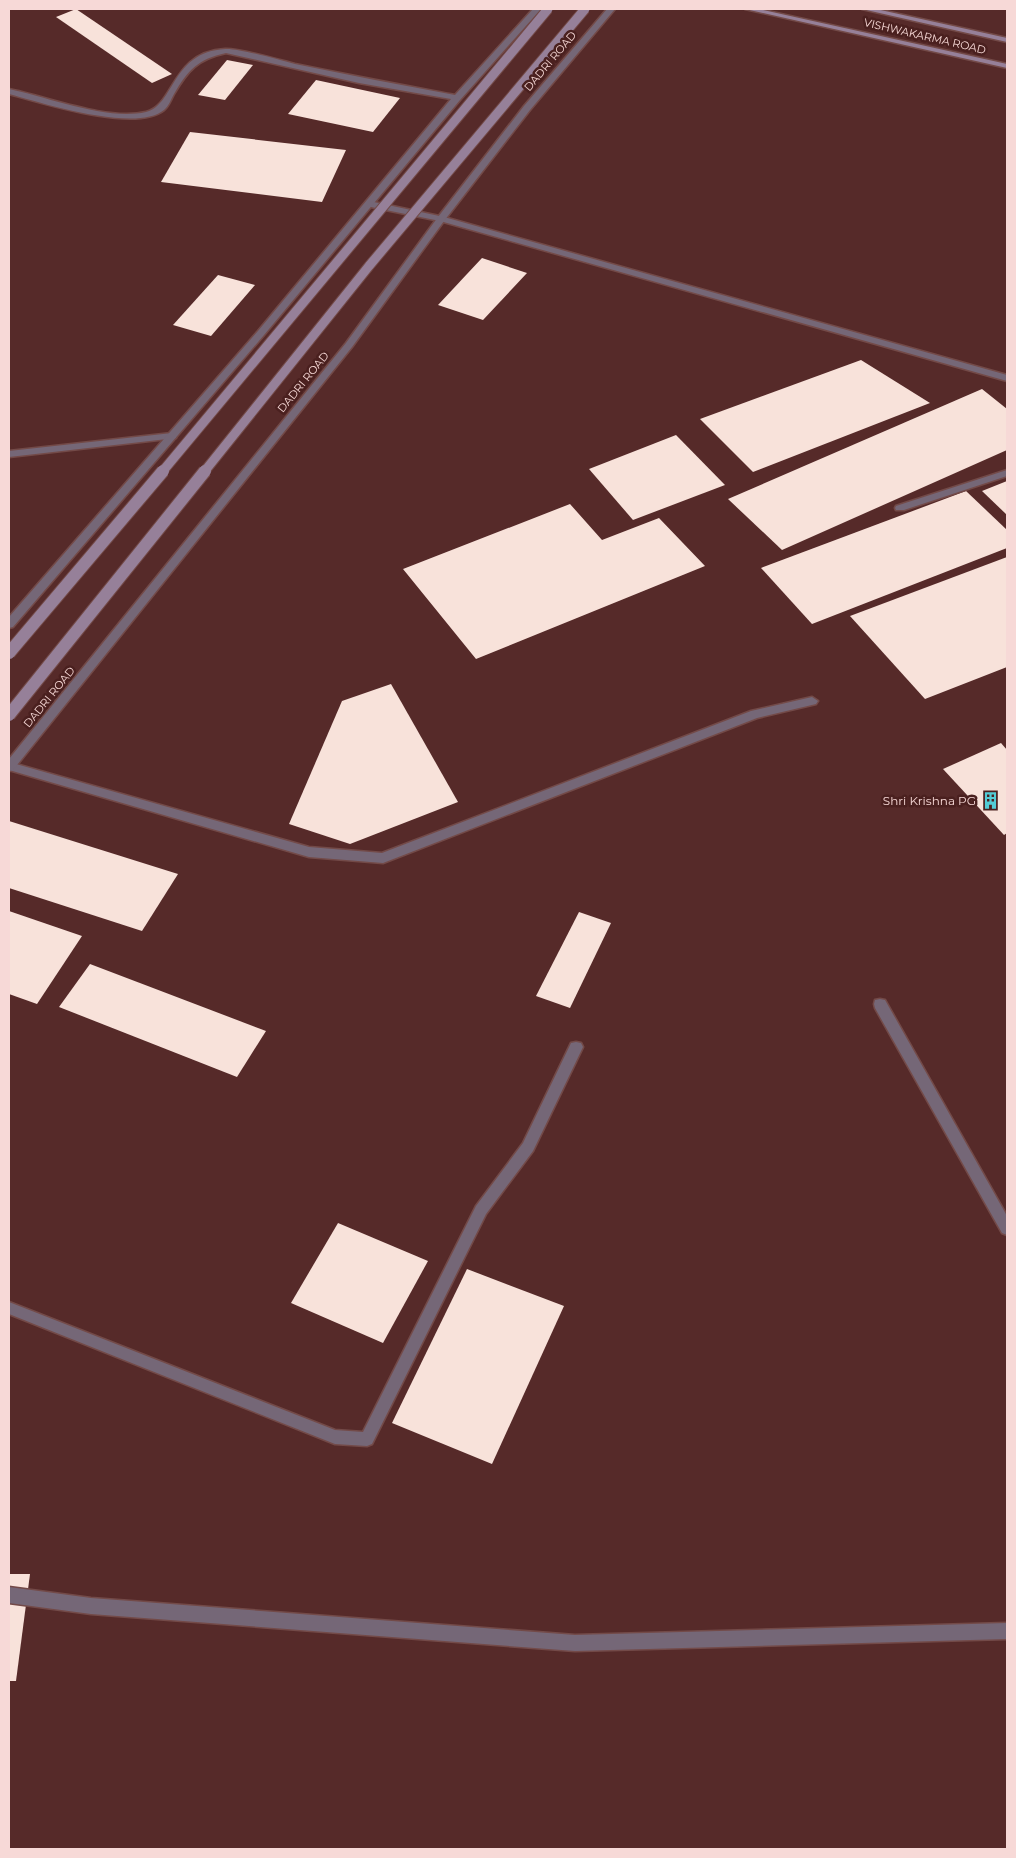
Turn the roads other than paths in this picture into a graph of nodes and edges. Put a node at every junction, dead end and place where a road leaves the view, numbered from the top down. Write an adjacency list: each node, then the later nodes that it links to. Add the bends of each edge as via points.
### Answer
1 (537, 9): 12 (street)
2 (548, 9): 21 (main road, bridge)
3 (585, 9): 23 (main road, bridge, via 369,266)
4 (611, 9): 14 (street, DADRI ROAD, via 527,108)
5 (749, 9): 10 (main road, VISHWAKARMA ROAD)
6 (866, 9): 8 (main road, VISHWAKARMA ROAD)
7 (914, 9): 8 (main road)
8 (926, 22): 9 (main road, VISHWAKARMA ROAD)
9 (1007, 40)
10 (1007, 66)
11 (9, 91): 12 (street, via 107,116 140,116 160,109 190,64 205,54 226,51)
12 (457, 98): 13 (street)
13 (369, 204): 14 (street); 16 (street)
14 (441, 219): 15 (street); 24 (street, DADRI ROAD, via 349,346)
15 (1007, 378)
16 (172, 436): 17 (street); 20 (street)
17 (9, 454)
18 (1007, 473): 19 (street)
19 (900, 508)
20 (9, 624)
21 (9, 653)
22 (812, 701): 24 (street, via 755,714 383,858 309,852)
23 (9, 715)
24 (9, 766)
25 (880, 1004): 27 (street)
26 (576, 1047): 28 (street, via 528,1147 481,1210 367,1439 335,1436)
27 (1007, 1229)
28 (9, 1308)
29 (9, 1595): 30 (street, via 91,1606 575,1644)
30 (1007, 1631)

